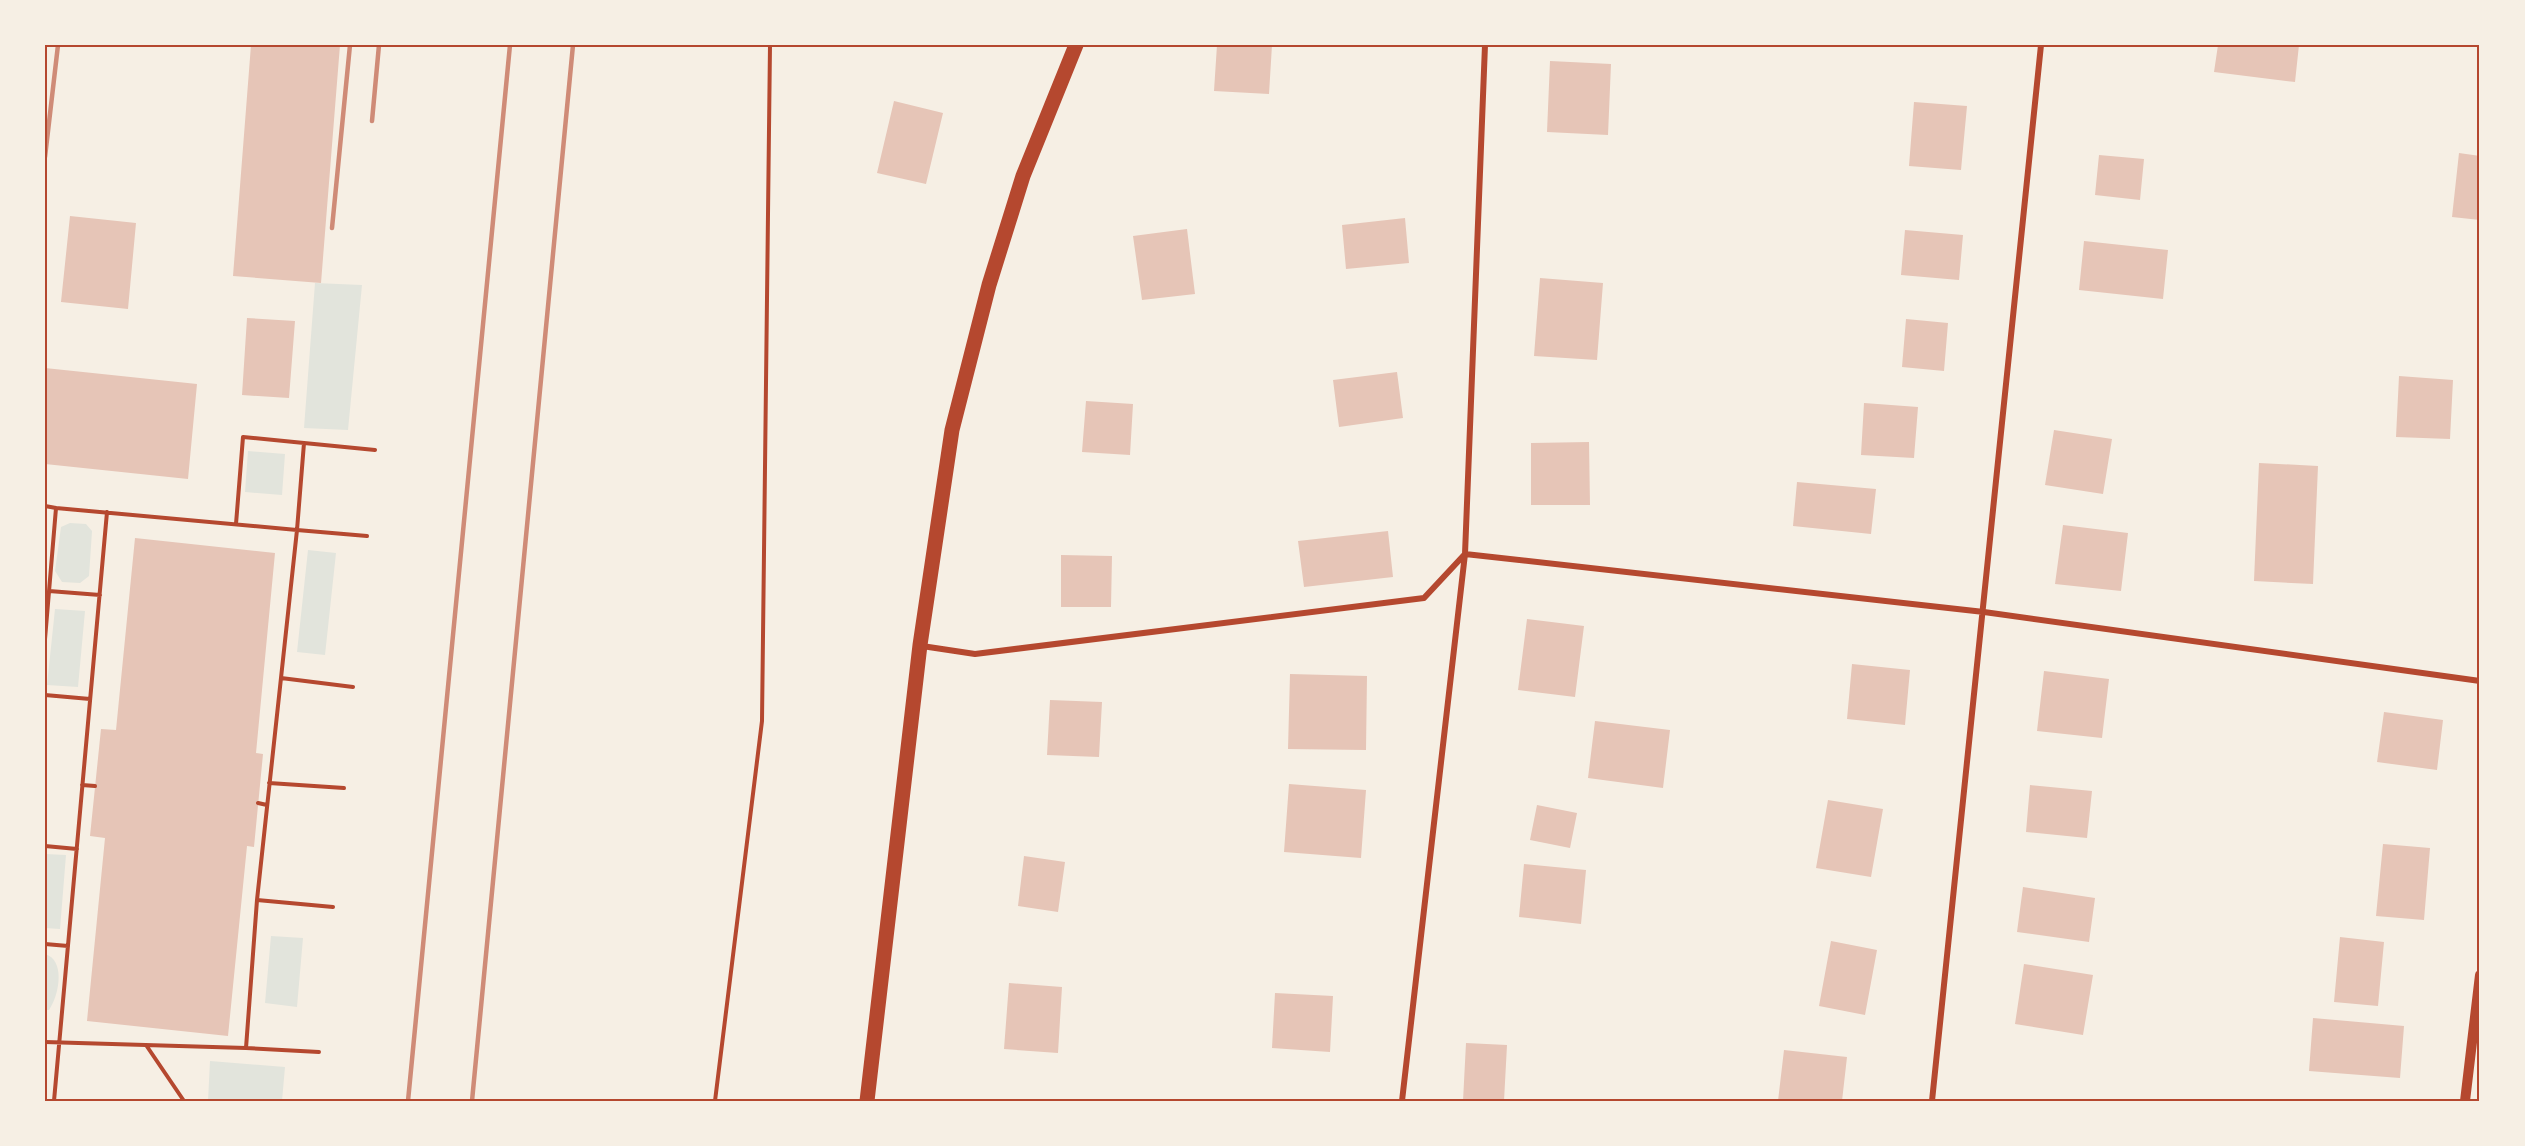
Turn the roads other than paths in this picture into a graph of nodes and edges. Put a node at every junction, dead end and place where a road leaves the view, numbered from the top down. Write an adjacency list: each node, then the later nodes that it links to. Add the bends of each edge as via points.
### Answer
1 (1076, 45): 6 (main road, via 1023,176 989,285 952,430)
2 (1485, 45): 4 (street)
3 (2041, 45): 5 (street)
4 (1465, 554): 5 (street); 6 (street, via 1424,598 975,654); 10 (street)
5 (1984, 612): 7 (street); 11 (street)
6 (920, 645): 9 (main road)
7 (2480, 681)
8 (2480, 975): 12 (street)
9 (867, 1101)
10 (1401, 1101)
11 (1932, 1101)
12 (2465, 1101)

